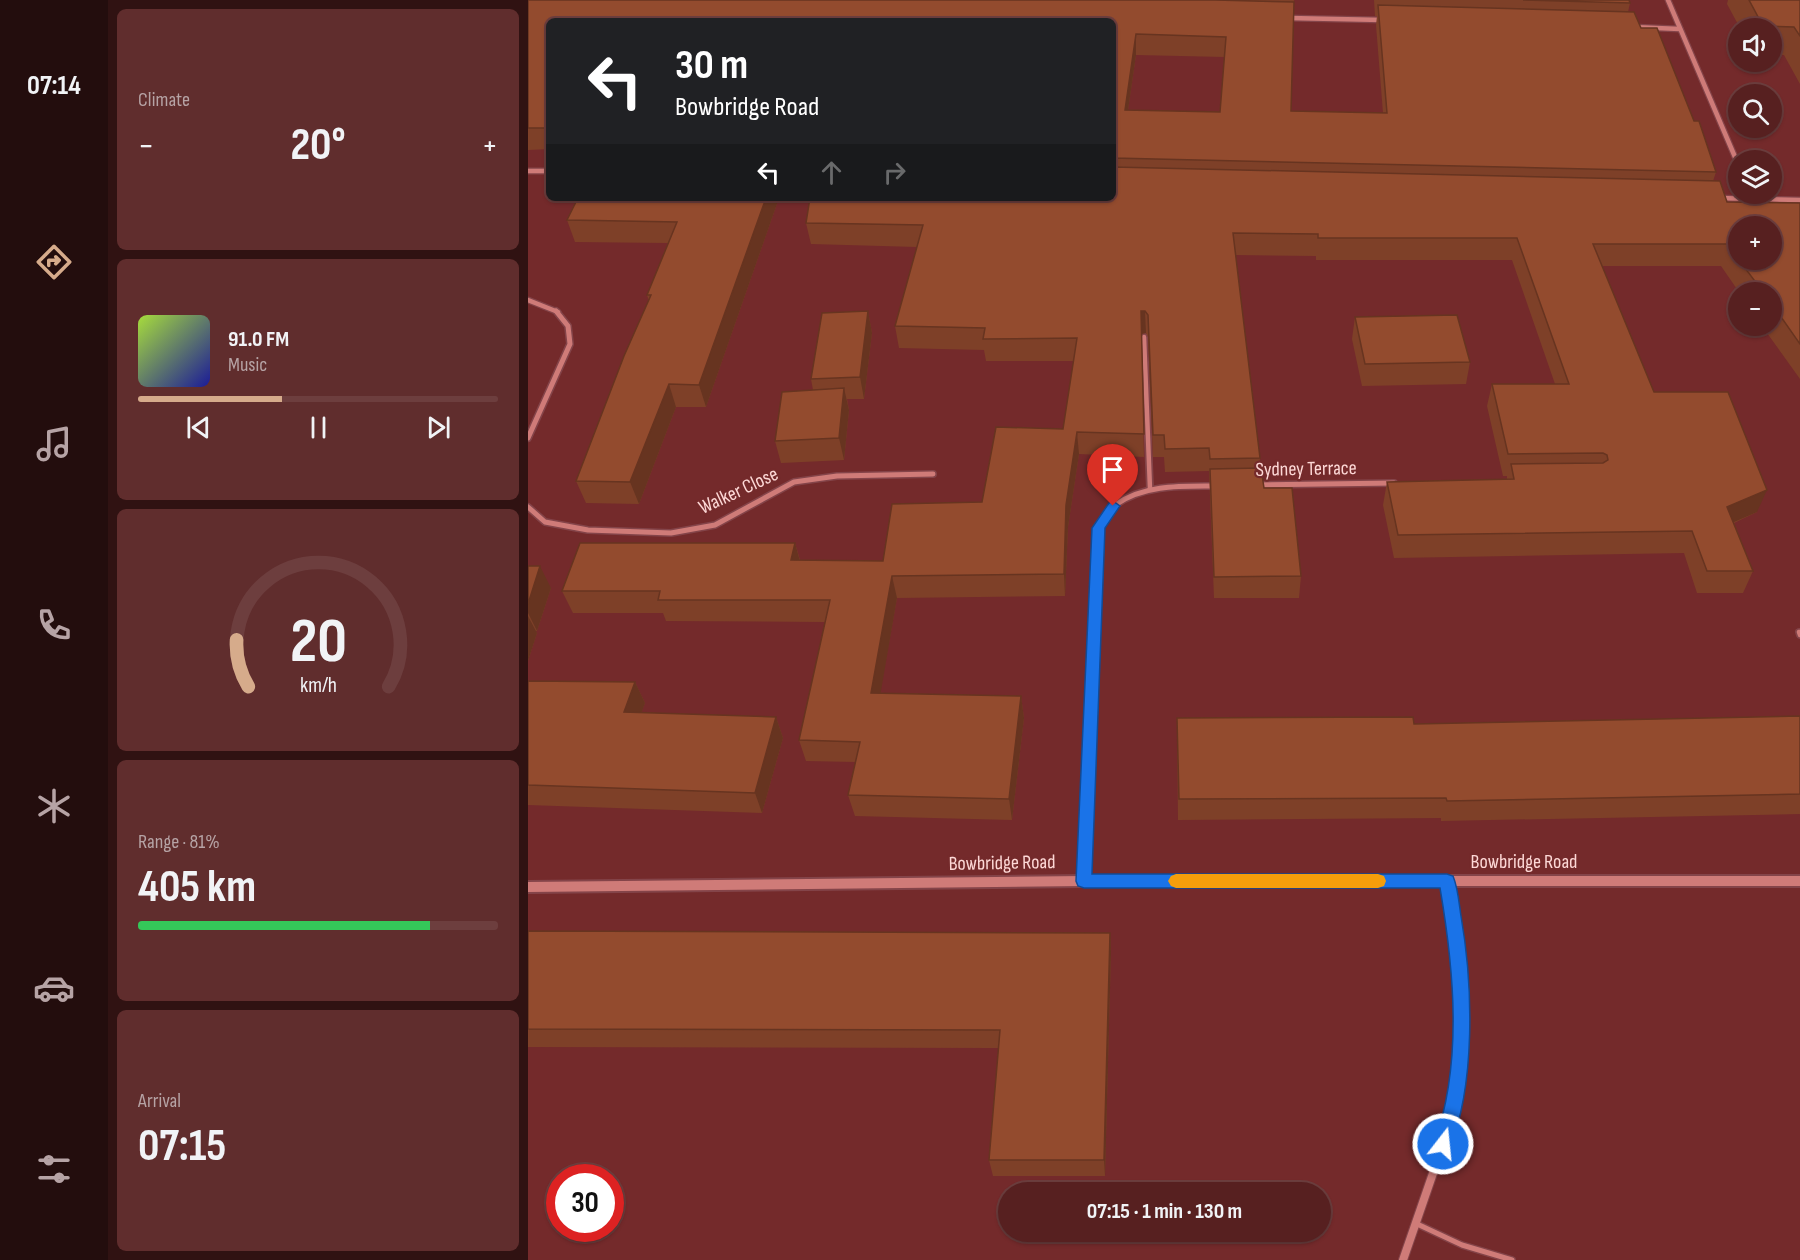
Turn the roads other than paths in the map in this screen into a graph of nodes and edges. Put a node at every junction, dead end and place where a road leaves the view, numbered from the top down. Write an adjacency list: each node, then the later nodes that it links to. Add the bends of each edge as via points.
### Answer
1 (1668, 0): 5 (street)
2 (1284, 18): 3 (street)
3 (1392, 21)
4 (1632, 27): 5 (street)
5 (1680, 29): 6 (street)
6 (1732, 150)
7 (528, 171): 8 (street)
8 (546, 171)
9 (1718, 198): 10 (street)
10 (1728, 198)
11 (1782, 200): 12 (street)
12 (1800, 200)
13 (528, 300): 15 (street, via 555,310 568,326 570,344)
14 (1144, 337): 20 (lane)
15 (528, 438)
16 (933, 474): 21 (street, Walker Close, via 794,482 715,525 671,533 588,530 545,522)
17 (1406, 483): 18 (street, Sydney Terrace)
18 (1251, 485)
19 (1228, 486): 20 (street, Sydney Terrace)
20 (1150, 489): 23 (street, Sydney Terrace, via 1113,506 1098,528)
21 (528, 507)
22 (1800, 880): 24 (street, Bowbridge Road)
23 (1084, 881): 24 (street, Bowbridge Road); 25 (street, Bowbridge Road)
24 (1447, 881): 26 (street, via 1458,945 1462,1014 1458,1069 1450,1124)
25 (528, 887)
26 (1415, 1223): 27 (street); 28 (lane, via 1467,1248)
27 (1403, 1260)
28 (1512, 1260)

